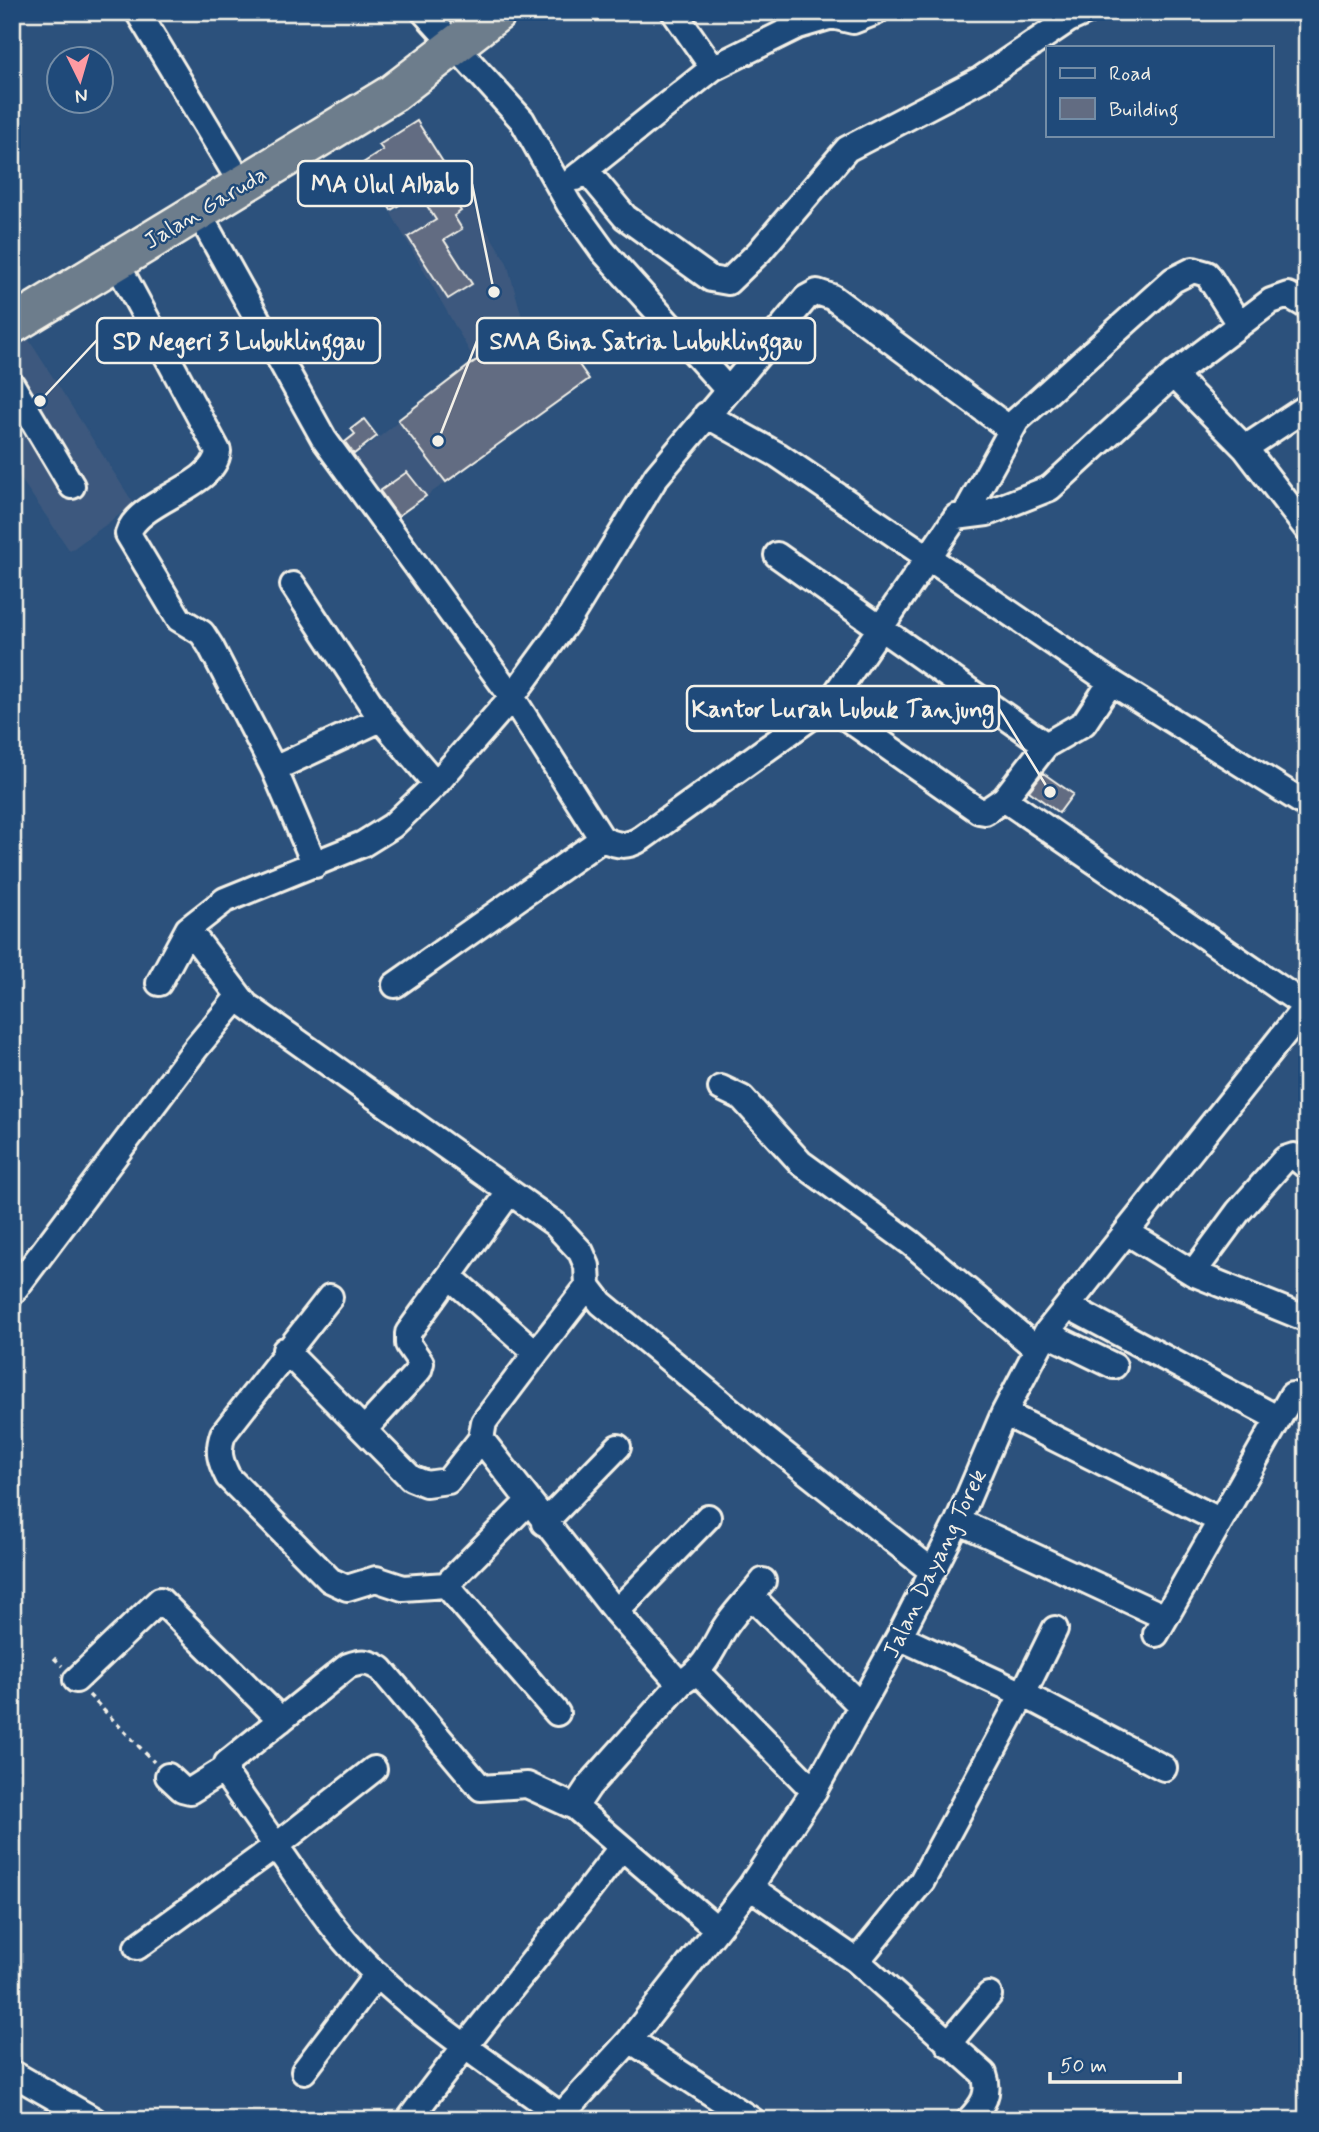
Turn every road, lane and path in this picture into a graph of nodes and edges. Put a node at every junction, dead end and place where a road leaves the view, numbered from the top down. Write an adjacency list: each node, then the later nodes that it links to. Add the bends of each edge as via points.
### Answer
1 (138, 12): 11 (street)
2 (424, 12): 8 (street)
3 (498, 12): 8 (highway, Jalan Garuda)
4 (674, 12): 9 (street)
5 (876, 12): 7 (street, via 853,21)
6 (1086, 12): 10 (street, via 981,79 847,149 728,282 711,279 625,217)
7 (813, 17): 9 (street)
8 (456, 46): 11 (highway, Jalan Garuda, via 393,93); 12 (street, via 522,120)
9 (713, 68): 10 (street)
10 (586, 170): 12 (street)
11 (242, 185): 13 (highway, Jalan Garuda)
12 (560, 188): 20 (street, via 603,251)
13 (198, 212): 14 (highway, Jalan Garuda); 33 (street, via 324,439)
14 (115, 260): 16 (highway, Jalan Garuda); 37 (street, via 218,451 212,467 136,521 128,534 179,619 202,633 211,647)
15 (1307, 306): 17 (street, via 1288,295 1280,297)
16 (12, 324)
17 (1239, 324): 18 (street); 23 (street, via 1207,274 1193,270 1173,279)
18 (1173, 375): 24 (street); 26 (street, via 1050,488 988,513)
19 (12, 385): 25 (street)
20 (727, 389): 22 (street); 23 (street, via 806,298 817,292 832,297)
21 (1307, 407): 24 (street)
22 (706, 415): 29 (street, via 778,455); 33 (street, via 656,477 569,619)
23 (1010, 429): 26 (street)
24 (1245, 448): 27 (street)
25 (72, 486)
26 (964, 516): 29 (street, via 951,521)
27 (1307, 528)
28 (777, 555): 31 (street)
29 (929, 556): 31 (street); 32 (street)
30 (293, 585): 35 (street)
31 (882, 629): 34 (street); 36 (street)
32 (1111, 682): 36 (street, via 1084,723); 40 (street)
33 (512, 697): 38 (street); 41 (street)
34 (828, 705): 39 (street, via 979,811 992,809); 41 (street, via 631,845 617,846)
35 (381, 719): 37 (street); 38 (street)
36 (1046, 745): 39 (street)
37 (274, 769): 42 (street)
38 (436, 785): 42 (street, via 392,826)
39 (1004, 799): 47 (street)
40 (1307, 805)
41 (602, 839): 45 (street)
42 (315, 865): 43 (street, via 225,900)
43 (188, 929): 44 (street); 46 (street)
44 (159, 983)
45 (395, 985)
46 (239, 996): 50 (street, via 286,1037); 55 (street)
47 (1306, 1006): 51 (street, Jalan Dayang Torek)
48 (721, 1088): 59 (street, via 742,1098 801,1163)
49 (1307, 1167): 52 (street, via 1294,1156 1284,1159)
50 (509, 1193): 53 (street); 54 (street, via 555,1224 581,1252)
51 (1128, 1233): 52 (street); 57 (street, Jalan Dayang Torek)
52 (1194, 1273): 58 (street)
53 (449, 1276): 61 (street); 66 (street, via 408,1333 408,1344 421,1363 419,1370)
54 (588, 1286): 61 (street); 74 (street, via 601,1303)
55 (12, 1293)
56 (330, 1297): 60 (street)
57 (1068, 1306): 59 (street, Jalan Dayang Torek); 65 (street)
58 (1307, 1319)
59 (1042, 1341): 62 (street); 64 (street, Jalan Dayang Torek)
60 (285, 1350): 66 (street); 75 (street, via 223,1434 220,1462 229,1477 339,1585 347,1588 376,1579 403,1588)
61 (536, 1353): 67 (street, via 484,1422)
62 (1114, 1366)
63 (1292, 1395): 65 (street)
64 (1004, 1413): 71 (street); 72 (street, Jalan Dayang Torek)
65 (1277, 1418): 71 (street)
66 (364, 1430): 67 (street, via 411,1478 426,1484 448,1481)
67 (481, 1439): 69 (street)
68 (618, 1447): 73 (street)
69 (528, 1502): 73 (street); 75 (street)
70 (708, 1517): 76 (street)
71 (1219, 1520): 72 (street, via 1160,1625)
72 (958, 1521): 74 (street, Jalan Dayang Torek)
73 (544, 1522): 76 (street)
74 (932, 1571): 78 (street, Jalan Dayang Torek)
75 (446, 1585): 84 (street)
76 (616, 1612): 80 (street)
77 (1055, 1629): 82 (street)
78 (899, 1637): 82 (street); 83 (street, Jalan Dayang Torek)
79 (54, 1658): 81 (path)
80 (689, 1678): 83 (street, via 713,1653 721,1632 757,1588); 90 (street); 91 (street)
81 (76, 1681): 85 (street, via 160,1600); 89 (path)
82 (1023, 1694): 88 (street); 97 (street, via 922,1881)
83 (861, 1706): 90 (street, Jalan Dayang Torek)
84 (557, 1713)
85 (281, 1720): 86 (street); 91 (street, via 348,1666 370,1662 381,1669 481,1788 527,1785)
86 (225, 1769): 89 (street, via 190,1791); 92 (street)
87 (374, 1769): 92 (street)
88 (1164, 1769)
89 (168, 1776)
90 (814, 1791): 94 (street, Jalan Dayang Torek)
91 (575, 1807): 93 (street)
92 (276, 1846): 96 (street); 98 (street, via 345,1941)
93 (620, 1849): 95 (street); 102 (street)
94 (750, 1886): 95 (street, Jalan Dayang Torek); 97 (street)
95 (718, 1929): 100 (street, Jalan Dayang Torek)
96 (137, 1947)
97 (857, 1961): 101 (street)
98 (377, 1974): 102 (street); 103 (street)
99 (989, 1995): 101 (street)
100 (630, 2040): 105 (street, Jalan Dayang Torek); 108 (street)
101 (948, 2044): 109 (street, via 984,2074 987,2084 986,2100)
102 (464, 2045): 105 (street); 107 (street)
103 (304, 2071)
104 (19, 2077): 106 (street)
105 (559, 2118)
106 (94, 2120)
107 (409, 2120)
108 (752, 2120)
109 (969, 2120)

